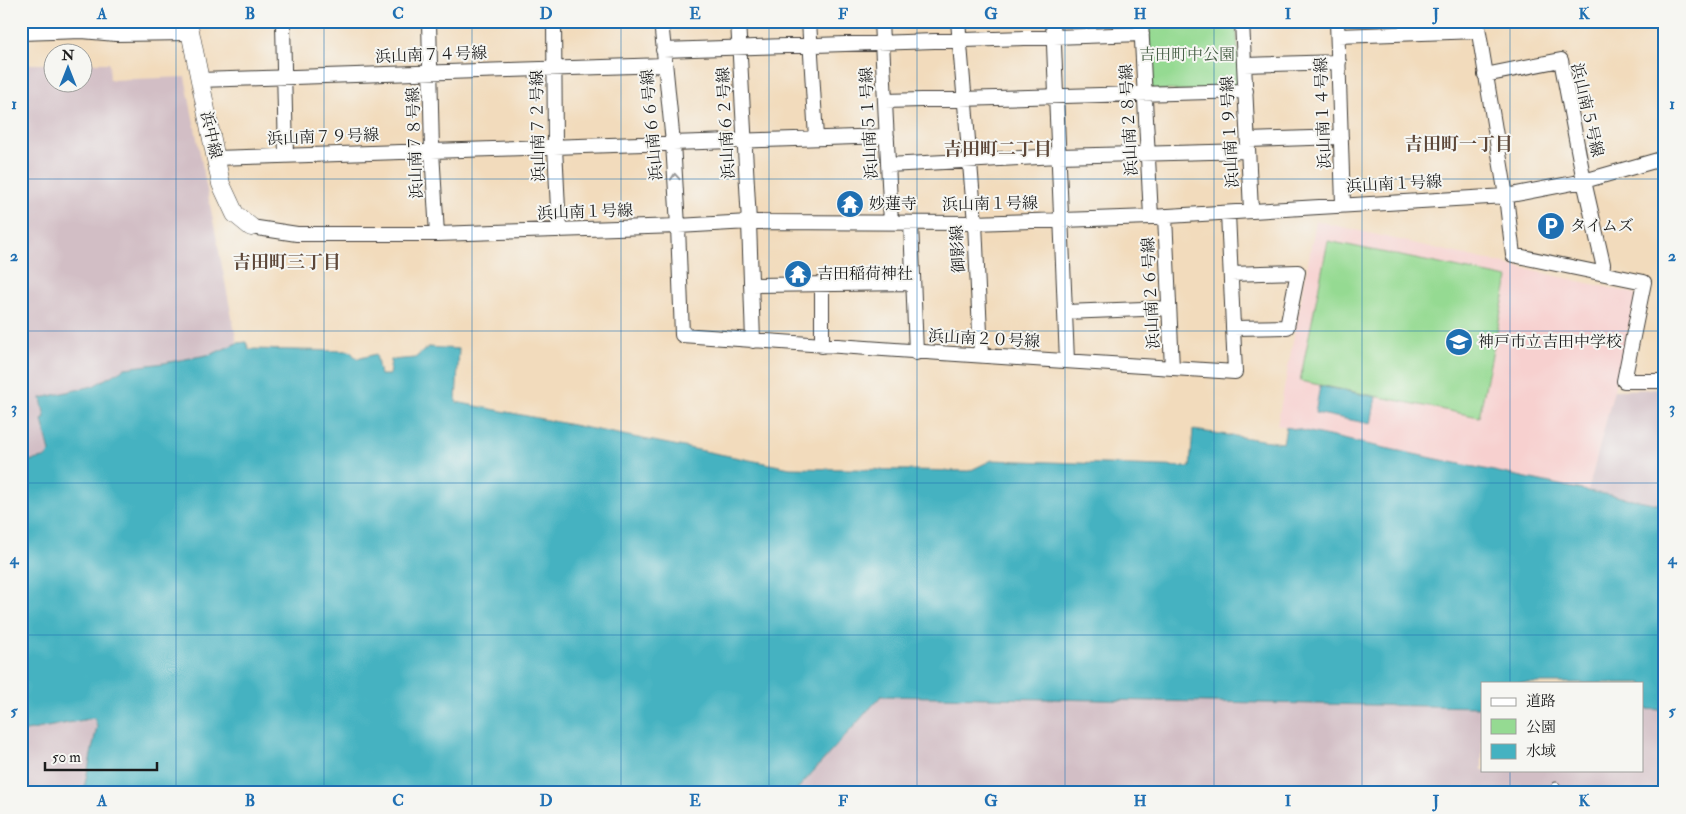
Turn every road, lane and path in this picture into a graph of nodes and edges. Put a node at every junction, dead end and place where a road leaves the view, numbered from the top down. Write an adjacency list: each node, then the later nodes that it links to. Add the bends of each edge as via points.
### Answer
1 (280, 21): 29 (street)
2 (429, 21): 27 (street, 浜山南７８号線)
3 (554, 21): 26 (street, 浜山南７２号線)
4 (661, 21): 22 (street, 浜山南６６号線)
5 (738, 21): 21 (street, 浜山南６２号線)
6 (809, 21): 20 (street)
7 (881, 21): 19 (street, 浜山南５１号線)
8 (958, 21): 18 (street, 御影線)
9 (1053, 21): 17 (street)
10 (1242, 21): 25 (street, 浜山南１９号線)
11 (1337, 21): 16 (street, 浜山南１４号線)
12 (1477, 26): 16 (street); 28 (street)
13 (188, 27): 15 (street, via 116,34 82,31); 30 (street, 浜中線)
14 (1142, 28): 17 (street); 32 (street, 浜山南２８号線)
15 (21, 33)
16 (1338, 36): 23 (street, 浜山南１４号線)
17 (1054, 37): 18 (street); 33 (street)
18 (960, 40): 19 (street); 34 (street, 御影線)
19 (882, 42): 20 (street); 35 (street, 浜山南５１号線)
20 (811, 45): 21 (street); 38 (street)
21 (740, 47): 22 (street); 39 (street, 浜山南６２号線)
22 (663, 50): 24 (street, 浜山南６６号線)
23 (1339, 62): 25 (street); 37 (street, 浜山南１４号線)
24 (664, 65): 26 (street, 浜山南７４号線); 40 (street, 浜山南６６号線)
25 (1244, 65): 31 (street, 浜山南１９号線)
26 (554, 69): 27 (street, 浜山南７４号線); 42 (street, 浜山南７２号線)
27 (430, 72): 29 (street, 浜山南７４号線); 43 (street, 浜山南７８号線)
28 (1485, 75): 51 (street, 浜山南５号線, via 1561,60); 52 (street)
29 (283, 77): 30 (street, 浜山南７４号線); 45 (street)
30 (199, 80): 47 (street, 浜中線)
31 (1246, 91): 32 (street); 41 (street, 浜山南１９号線)
32 (1145, 94): 33 (street); 44 (street, 浜山南２８号線)
33 (1056, 96): 34 (street); 46 (street)
34 (965, 99): 35 (street); 49 (street, 御影線)
35 (885, 101): 36 (street, 浜山南５１号線)
36 (887, 136): 38 (street, 浜山南７９号線); 50 (street, 浜山南５１号線)
37 (1341, 137): 41 (street); 53 (street, 浜山南１４号線)
38 (816, 138): 39 (street, 浜山南７９号線)
39 (745, 140): 40 (street, 浜山南７９号線); 58 (street, 浜山南６２号線)
40 (673, 143): 42 (street, 浜山南７９号線); 62 (street, 浜山南６６号線, one-way to 40)
41 (1248, 145): 44 (street); 54 (street, 浜山南１９号線)
42 (555, 147): 43 (street, 浜山南７９号線); 64 (street, 浜山南７２号線)
43 (432, 151): 45 (street, 浜山南７９号線); 65 (street, 浜山南７８号線)
44 (1148, 154): 46 (street); 56 (street, 浜山南２８号線)
45 (286, 156): 47 (street, 浜山南７９号線)
46 (1059, 156): 49 (street); 57 (street)
47 (216, 158): 63 (street, 浜中線, via 221,184 236,214)
48 (1665, 158): 51 (street, 浜山南１号線)
49 (969, 161): 50 (street); 61 (street, 御影線)
50 (888, 165): 59 (street, 浜山南５１号線)
51 (1584, 181): 52 (street, 浜山南１号線); 66 (street, via 1603,264)
52 (1506, 196): 53 (street, 浜山南１号線); 66 (street, via 1512,255)
53 (1343, 204): 54 (street, 浜山南１号線)
54 (1251, 212): 55 (street, 浜山南１号線)
55 (1228, 213): 56 (street, 浜山南１号線); 67 (street, 浜山南２０号線)
56 (1158, 217): 57 (street, 浜山南１号線); 71 (street, 浜山南２６号線)
57 (1062, 220): 61 (street, 浜山南１号線); 72 (street)
58 (750, 222): 59 (street, 浜山南１号線); 62 (street, 浜山南１号線); 70 (street, 浜山南６２号線)
59 (891, 223): 60 (street, 浜山南１号線)
60 (911, 223): 61 (street, 浜山南１号線); 68 (street)
61 (975, 223): 77 (street, 御影線)
62 (678, 226): 64 (street, 浜山南１号線); 74 (street, 浜山南２０号線, via 682,335)
63 (252, 227): 65 (street, 浜山南１号線, via 297,234)
64 (559, 230): 65 (street, 浜山南１号線)
65 (437, 234)
66 (1602, 273): 80 (street, via 1644,282 1624,382)
67 (1231, 274): 73 (street, 浜山南２０号線); 73 (street, via 1298,272 1287,327)
68 (913, 283): 69 (street); 76 (street)
69 (822, 284): 70 (street); 75 (street)
70 (751, 285): 74 (street, 浜山南６２号線)
71 (1169, 308): 72 (street); 79 (street, 浜山南２６号線)
72 (1065, 312): 78 (street)
73 (1233, 328): 79 (street, 浜山南２０号線, via 1235,372)
74 (753, 341): 75 (street, 浜山南２０号線)
75 (822, 346): 76 (street, 浜山南２０号線)
76 (916, 353): 77 (street, 浜山南２０号線)
77 (981, 355): 78 (street, 浜山南２０号線)
78 (1068, 361): 79 (street, 浜山南２０号線)
79 (1172, 368)
80 (1665, 381)

